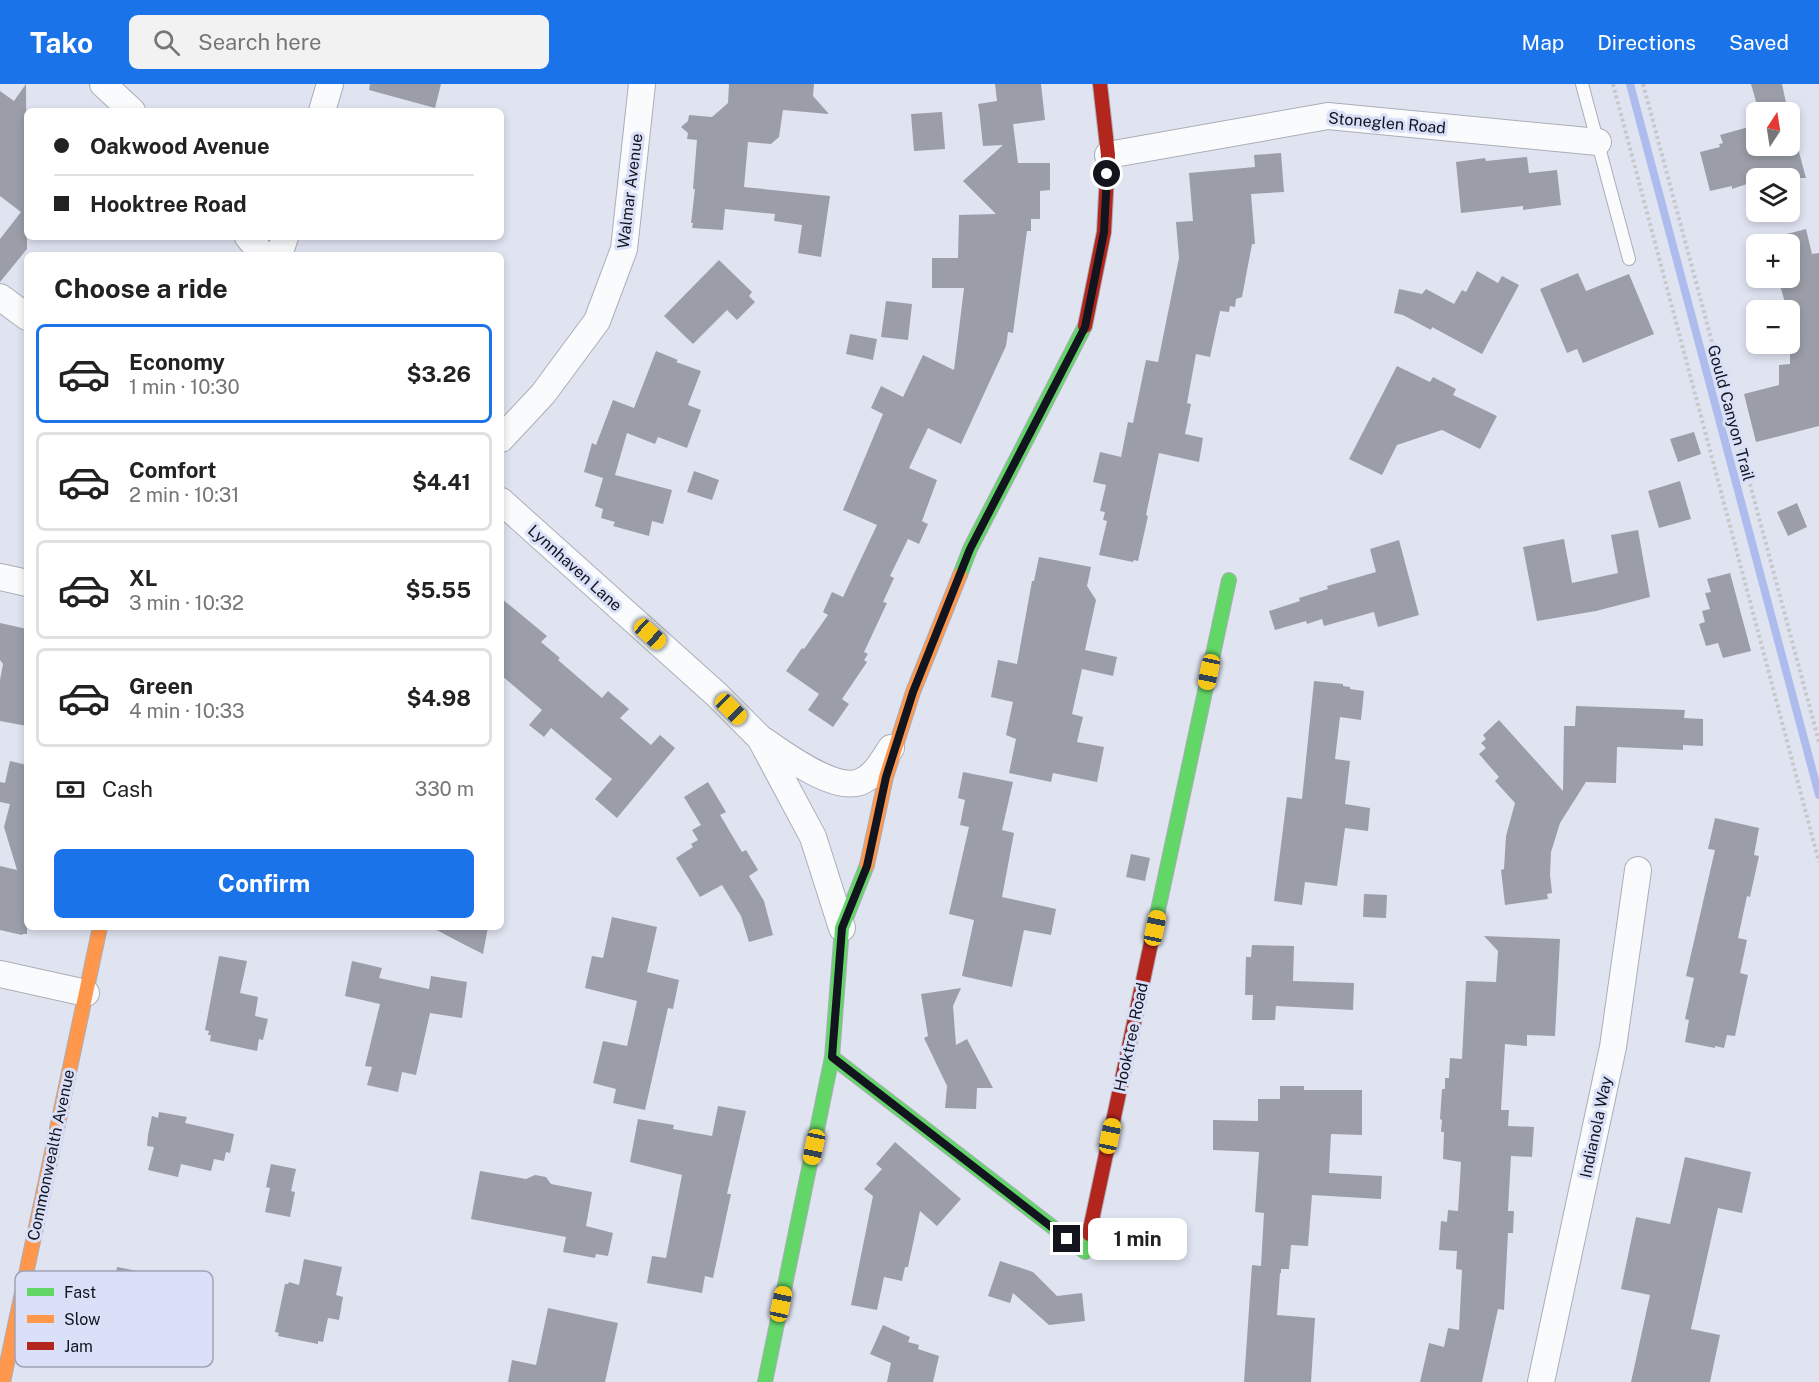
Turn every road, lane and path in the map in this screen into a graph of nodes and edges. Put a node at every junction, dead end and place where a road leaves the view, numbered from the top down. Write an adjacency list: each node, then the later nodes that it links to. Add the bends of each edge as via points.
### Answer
1 (103, 84): 8 (street)
2 (330, 84): 9 (street)
3 (642, 84): 17 (street, Walmar Avenue, via 624,249 597,321 543,394)
4 (1100, 84): 11 (street)
5 (1582, 84): 10 (lane)
6 (1613, 84): 25 (path)
7 (1642, 84): 24 (path, Gould Canyon Trail)
8 (129, 108)
9 (323, 108)
10 (1598, 142): 11 (street, Stoneglen Road, via 1328,116); 14 (lane)
11 (1108, 155): 23 (street, via 1104,232 1085,327 970,549)
12 (250, 240): 13 (street)
13 (260, 252)
14 (1629, 259)
15 (0, 297): 16 (street)
16 (24, 315)
17 (504, 436)
18 (504, 504): 22 (street, Lynnhaven Lane)
19 (0, 578): 21 (street)
20 (1229, 580): 31 (street, Hooktree Road, via 1085,1252)
21 (24, 582)
22 (760, 738): 23 (street, via 803,766 844,784 859,782 877,770); 27 (street, Lynnhaven Lane, via 813,837)
23 (898, 738): 27 (street, via 867,866)
24 (1819, 742)
25 (1819, 862)
26 (1638, 870): 37 (street, Indianola Way, via 1613,1047)
27 (842, 928): 31 (street)
28 (99, 930): 30 (street, Commonwealth Avenue)
29 (0, 974): 30 (street)
30 (86, 993): 32 (street, Commonwealth Avenue)
31 (832, 1057): 36 (street)
32 (23, 1271)
33 (15, 1306): 34 (street, Commonwealth Avenue)
34 (5, 1350): 35 (street, Commonwealth Avenue)
35 (3, 1382)
36 (765, 1382)
37 (1542, 1382)

